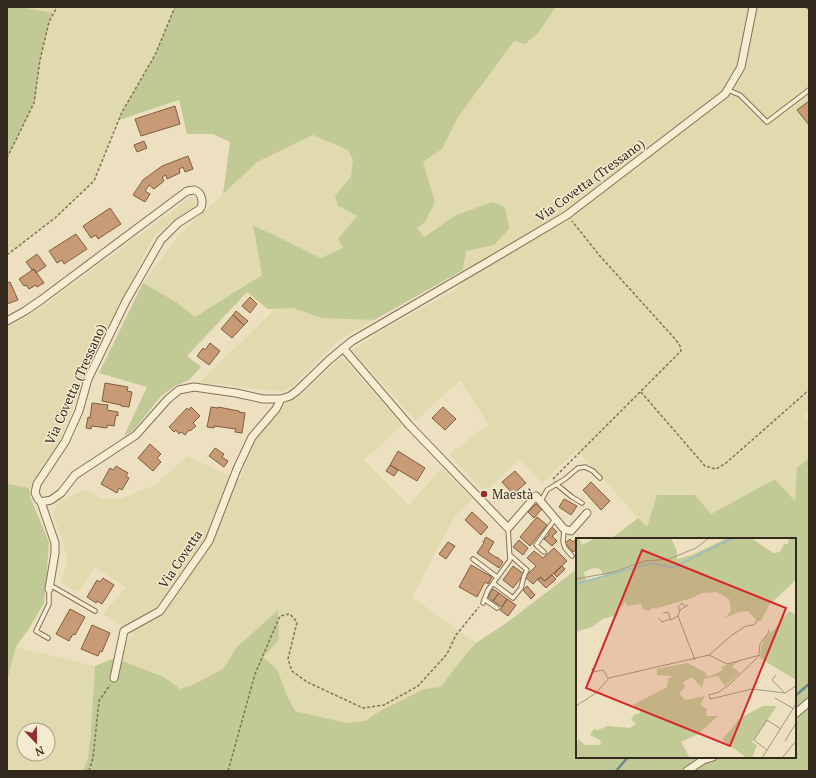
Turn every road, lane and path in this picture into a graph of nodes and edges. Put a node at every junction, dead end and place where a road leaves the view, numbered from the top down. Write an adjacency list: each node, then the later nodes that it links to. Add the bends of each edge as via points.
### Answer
1 (57, 7): 8 (path, via 49,22 34,103)
2 (175, 7): 10 (path, via 155,55 122,112 94,181 55,218)
3 (753, 7): 6 (street, Via Covetta (Tressano), via 741,68)
4 (806, 7): 5 (path)
5 (809, 10)
6 (728, 90): 7 (lane, via 740,95 767,122); 9 (street, Via Covetta (Tressano))
7 (809, 90)
8 (7, 158)
9 (566, 215): 12 (street, Via Covetta (Tressano)); 14 (path, via 680,346 681,351)
10 (7, 255)
11 (7, 321): 20 (street, Via Covetta (Tressano), via 41,300 187,191 197,191 202,198 200,209 178,223 161,240 126,301 88,379 79,411 65,442 37,484 35,493)
12 (343, 348): 15 (street, Via Covetta (Tressano), via 297,392); 24 (street, via 409,425)
13 (809, 390): 14 (path, via 716,469 705,466)
14 (641, 392): 17 (path)
15 (281, 399): 20 (street, Via Covetta (Tressano), via 263,399 194,387 179,390 136,435 75,475 60,494 51,500); 37 (street, Via Covetta, via 276,409 252,437 209,541 160,611 124,632)
16 (600, 478): 18 (lane, via 585,467 578,468)
17 (553, 480)
18 (556, 484): 19 (lane, via 547,490); 21 (lane)
19 (541, 501): 23 (street); 24 (street, via 536,496)
20 (41, 502): 32 (street, via 55,543)
21 (582, 503)
22 (587, 513): 25 (street, via 571,531)
23 (556, 519): 25 (street); 26 (lane, via 536,545)
24 (508, 528): 27 (lane)
25 (564, 529): 28 (lane, via 563,542)
26 (544, 552)
27 (510, 555): 30 (lane, via 510,560); 31 (lane, via 527,570 521,588 513,598)
28 (572, 556)
29 (473, 559): 30 (lane)
30 (498, 577): 31 (lane)
31 (493, 583): 33 (lane)
32 (49, 587): 35 (lane); 36 (lane, via 49,604 36,631)
33 (483, 601): 34 (lane); 42 (path, via 456,635 447,654 418,686 384,706 363,708 307,682 292,671 288,659 297,622 290,614 280,616 255,674)
34 (498, 608)
35 (95, 611)
36 (48, 638)
37 (114, 678): 41 (path, via 99,701 93,758)
38 (809, 702): 39 (street)
39 (796, 713)
40 (710, 758): 43 (street)
41 (89, 771)
42 (228, 771)
43 (687, 771)

